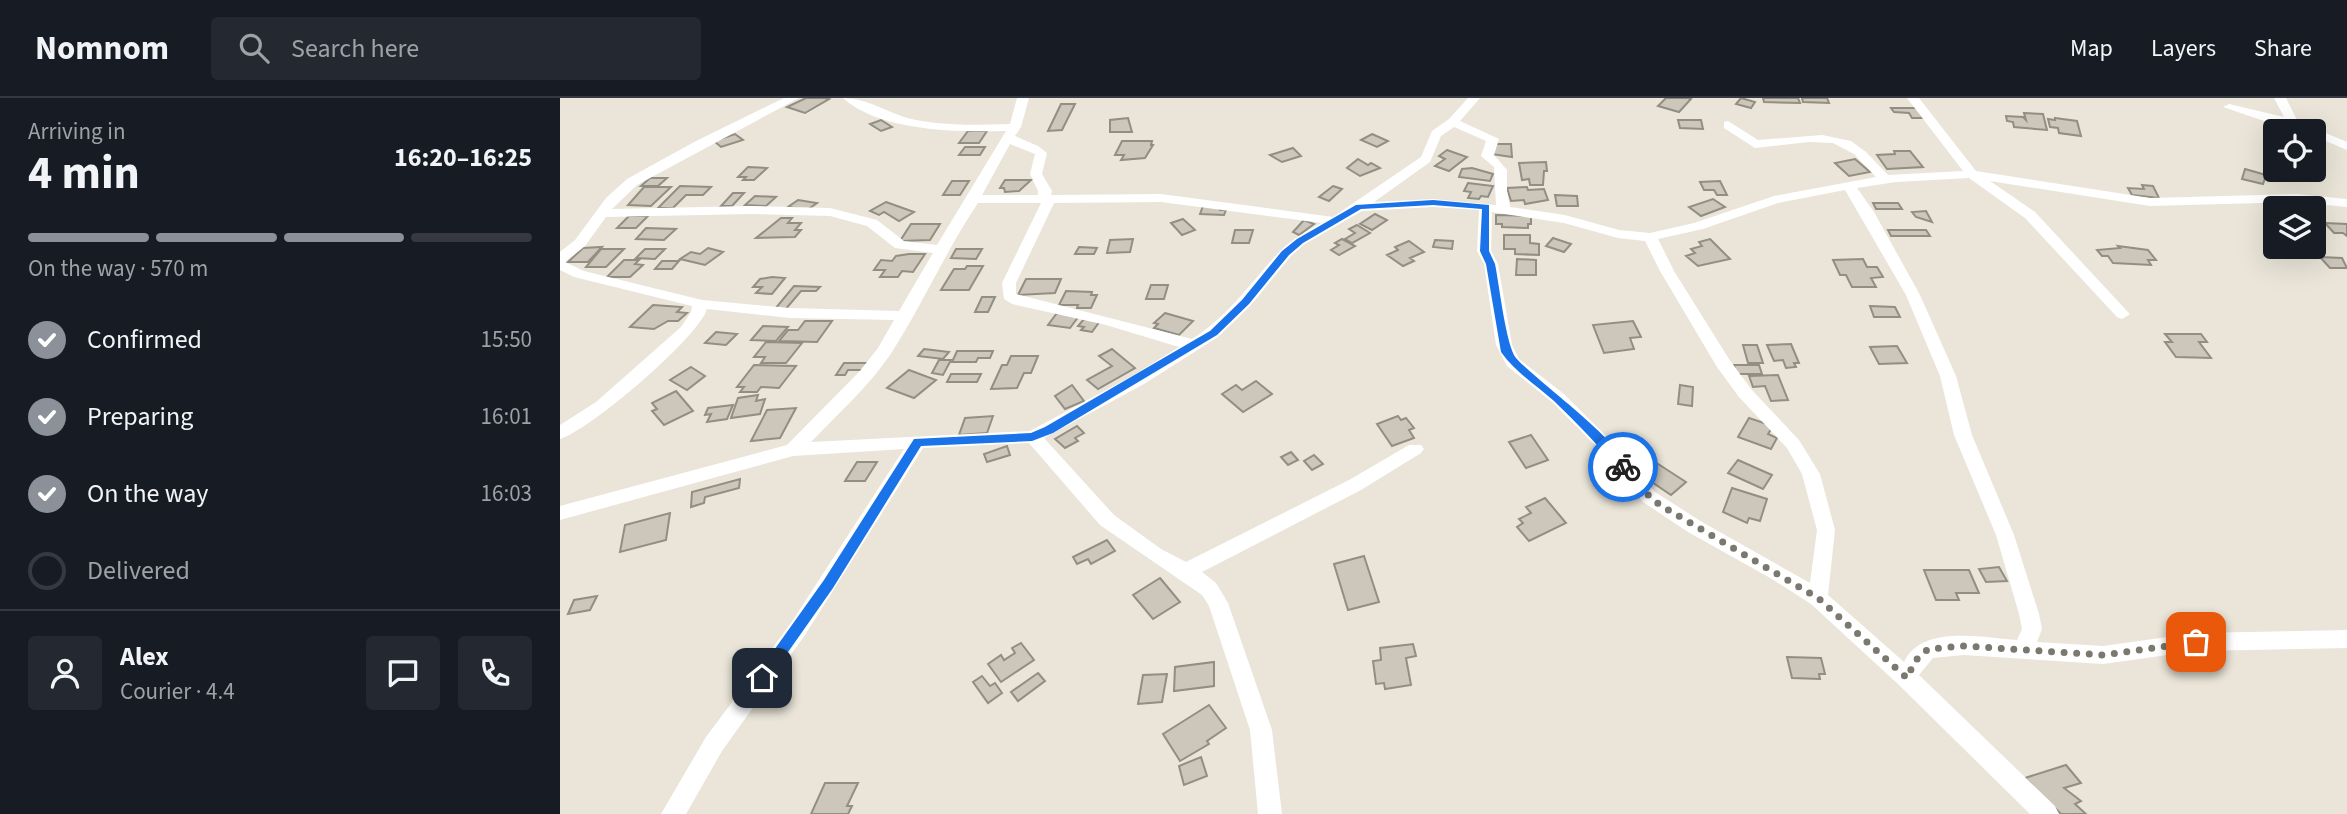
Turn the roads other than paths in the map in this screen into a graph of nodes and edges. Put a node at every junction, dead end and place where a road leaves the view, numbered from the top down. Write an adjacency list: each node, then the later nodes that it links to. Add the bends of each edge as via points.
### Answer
1 (793, 98): 23 (street, via 632,182)
2 (849, 98): 12 (street, via 906,123)
3 (1023, 98): 12 (street)
4 (1474, 98): 10 (street)
5 (1913, 98): 15 (street)
6 (2280, 98): 9 (street)
7 (2229, 107): 8 (street)
8 (2275, 119)
9 (2292, 119)
10 (1453, 122): 21 (street, via 1436,134 1419,166); 22 (street, via 1493,139 1487,156 1501,166 1503,174)
11 (1728, 125): 16 (street, via 1755,144 1839,140 1859,152)
12 (1012, 132): 18 (street, via 1014,144 1041,153 1036,174); 19 (street)
13 (2326, 137): 14 (street)
14 (2347, 146)
15 (1972, 174): 16 (street); 20 (street, via 2150,202 2296,198); 30 (street, via 2030,215)
16 (1885, 180): 17 (street)
17 (1849, 186): 25 (street, via 1785,197); 42 (street, via 1913,295 1940,356 1963,435 2005,535 2029,614 2032,629)
18 (1046, 199): 19 (street); 24 (street, via 1160,198); 32 (street, via 1009,283 1009,296)
19 (974, 200): 26 (street)
20 (2347, 203)
21 (1359, 207): 22 (street, via 1433,203); 24 (street)
22 (1495, 209): 25 (street); 40 (street, via 1484,251 1504,345 1513,362 1558,398 1649,497)
23 (602, 213): 26 (street, via 830,212 872,223 900,245); 27 (street, via 580,243)
24 (1336, 221): 32 (street, via 1293,247 1228,320)
25 (1650, 237): 40 (street, via 1723,363 1793,444 1811,474 1826,530)
26 (942, 250): 31 (street)
27 (560, 259)
28 (560, 265): 29 (street, via 579,274)
29 (699, 304): 31 (street, via 790,313); 33 (street, via 699,312 686,330 602,406)
30 (2122, 314)
31 (905, 316): 37 (street, via 865,376)
32 (1194, 345): 34 (street)
33 (560, 433)
34 (1032, 437): 35 (street); 39 (street, via 1107,520)
35 (918, 442): 37 (street); 44 (street, via 806,618 714,744)
36 (1415, 449): 39 (street, via 1356,485)
37 (793, 450): 38 (street)
38 (560, 513)
39 (1186, 571): 45 (street, via 1209,589 1218,603 1256,711)
40 (1818, 598): 43 (street)
41 (2347, 639): 42 (street, via 2196,642 2103,655)
42 (2024, 649): 43 (street, via 1928,649)
43 (1907, 678): 46 (street)
44 (673, 814)
45 (1270, 814)
46 (2047, 814)

